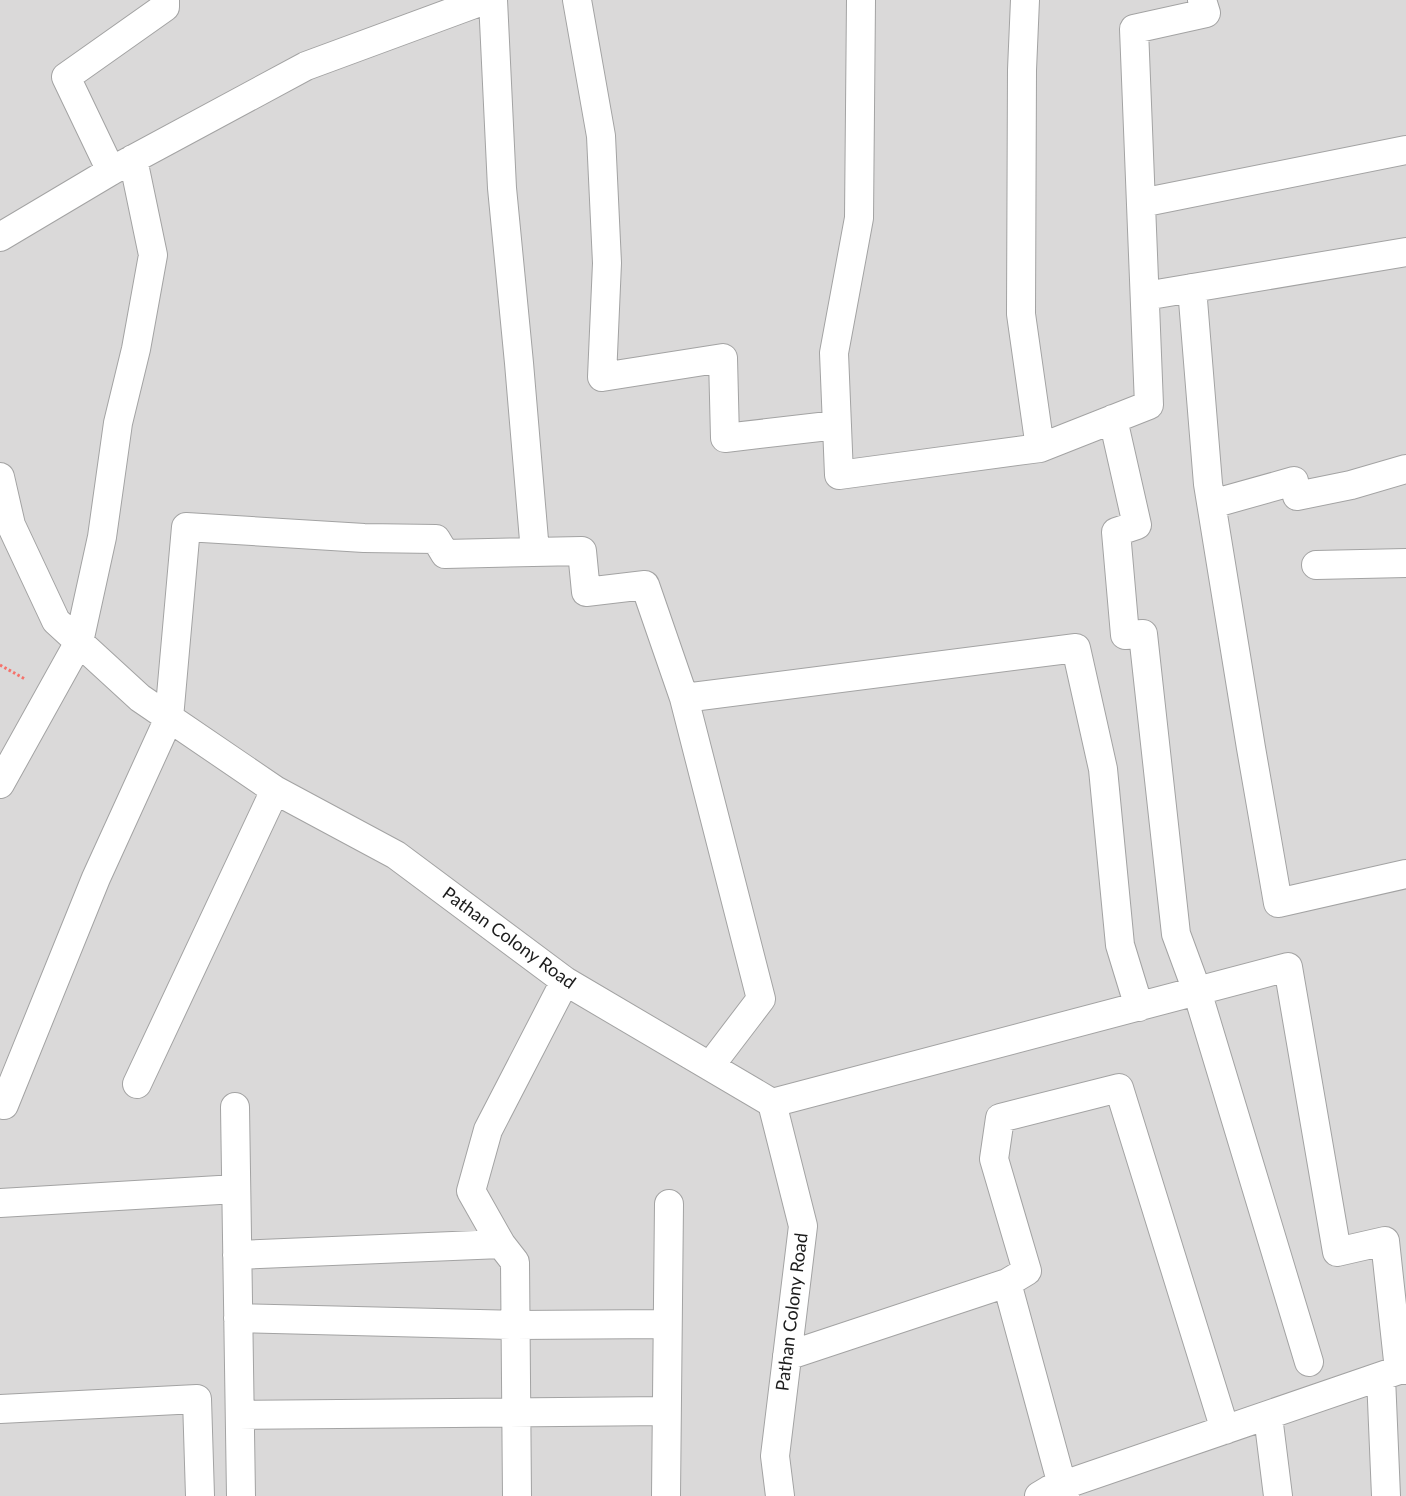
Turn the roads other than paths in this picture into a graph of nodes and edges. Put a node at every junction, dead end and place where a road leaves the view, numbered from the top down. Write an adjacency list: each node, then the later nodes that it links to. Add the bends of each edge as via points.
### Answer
1 (165, 0): 9 (street, via 165,7 66,77)
2 (485, 0): 9 (street, via 306,66)
3 (493, 0): 21 (street, via 502,188)
4 (577, 0): 16 (street, via 601,136 607,263 602,377 722,358 725,438)
5 (861, 0): 16 (street, via 859,218 834,353)
6 (1025, 0): 17 (street, via 1021,314)
7 (1202, 0): 10 (street, via 1206,13 1134,29)
8 (1406, 150): 10 (street)
9 (122, 165): 11 (street); 24 (street, via 154,255 118,423 102,536)
10 (1141, 203): 14 (street)
11 (0, 238)
12 (1406, 252): 13 (street)
13 (1192, 288): 14 (street); 20 (street)
14 (1145, 296): 15 (street, via 1149,405)
15 (1113, 419): 17 (street); 31 (street, via 1138,525 1116,532 1125,636 1142,634 1176,934)
16 (837, 425): 17 (street, via 839,475)
17 (1040, 448)
18 (1406, 469): 20 (street, via 1297,496 1294,481)
19 (0, 478): 24 (street, Pathan Colony Road, via 12,525 56,621)
20 (1212, 504): 29 (street, via 1278,903)
21 (535, 552): 25 (street, via 582,551 586,592 645,584); 26 (street, via 444,554 436,539 186,527)
22 (1406, 563): 23 (street)
23 (1316, 565)
24 (79, 642): 26 (street, Pathan Colony Road, via 140,698); 27 (street)
25 (684, 698): 32 (street, via 1076,648 1103,769 1120,945); 33 (street, via 761,999)
26 (169, 718): 28 (street, Pathan Colony Road); 36 (street, via 96,878)
27 (0, 784)
28 (275, 790): 30 (street, Pathan Colony Road, via 396,855); 34 (street)
29 (1406, 874)
30 (565, 981): 33 (street, Pathan Colony Road); 41 (street, via 488,1130 471,1191)
31 (1197, 992): 32 (street); 48 (street); 49 (street, via 1288,968 1337,1252 1385,1241)
32 (1139, 1007): 35 (street)
33 (710, 1066): 35 (street, Pathan Colony Road)
34 (137, 1084)
35 (772, 1102): 47 (street, Pathan Colony Road, via 803,1226)
36 (4, 1105)
37 (235, 1107): 38 (street)
38 (236, 1189): 39 (street); 42 (street)
39 (0, 1203)
40 (669, 1204): 45 (street)
41 (501, 1244): 42 (street); 46 (street, via 515,1262)
42 (237, 1255): 44 (street)
43 (1007, 1283): 47 (street); 55 (street, via 1027,1271 994,1159 1000,1118 1119,1088); 56 (street)
44 (238, 1318): 46 (street); 53 (street)
45 (667, 1324): 46 (street); 51 (street)
46 (515, 1325): 52 (street)
47 (787, 1356): 61 (street, Pathan Colony Road, via 775,1456)
48 (1309, 1362)
49 (1395, 1373): 54 (street); 63 (street)
50 (0, 1409): 57 (street, via 197,1399)
51 (666, 1411): 52 (street); 60 (street)
52 (516, 1412): 53 (street); 59 (street)
53 (240, 1415): 58 (street)
54 (1268, 1416): 55 (street); 62 (street)
55 (1225, 1430): 56 (street)
56 (1056, 1493)
57 (200, 1496)
58 (241, 1496)
59 (517, 1496)
60 (666, 1496)
61 (780, 1496)
62 (1278, 1496)
63 (1386, 1496)

